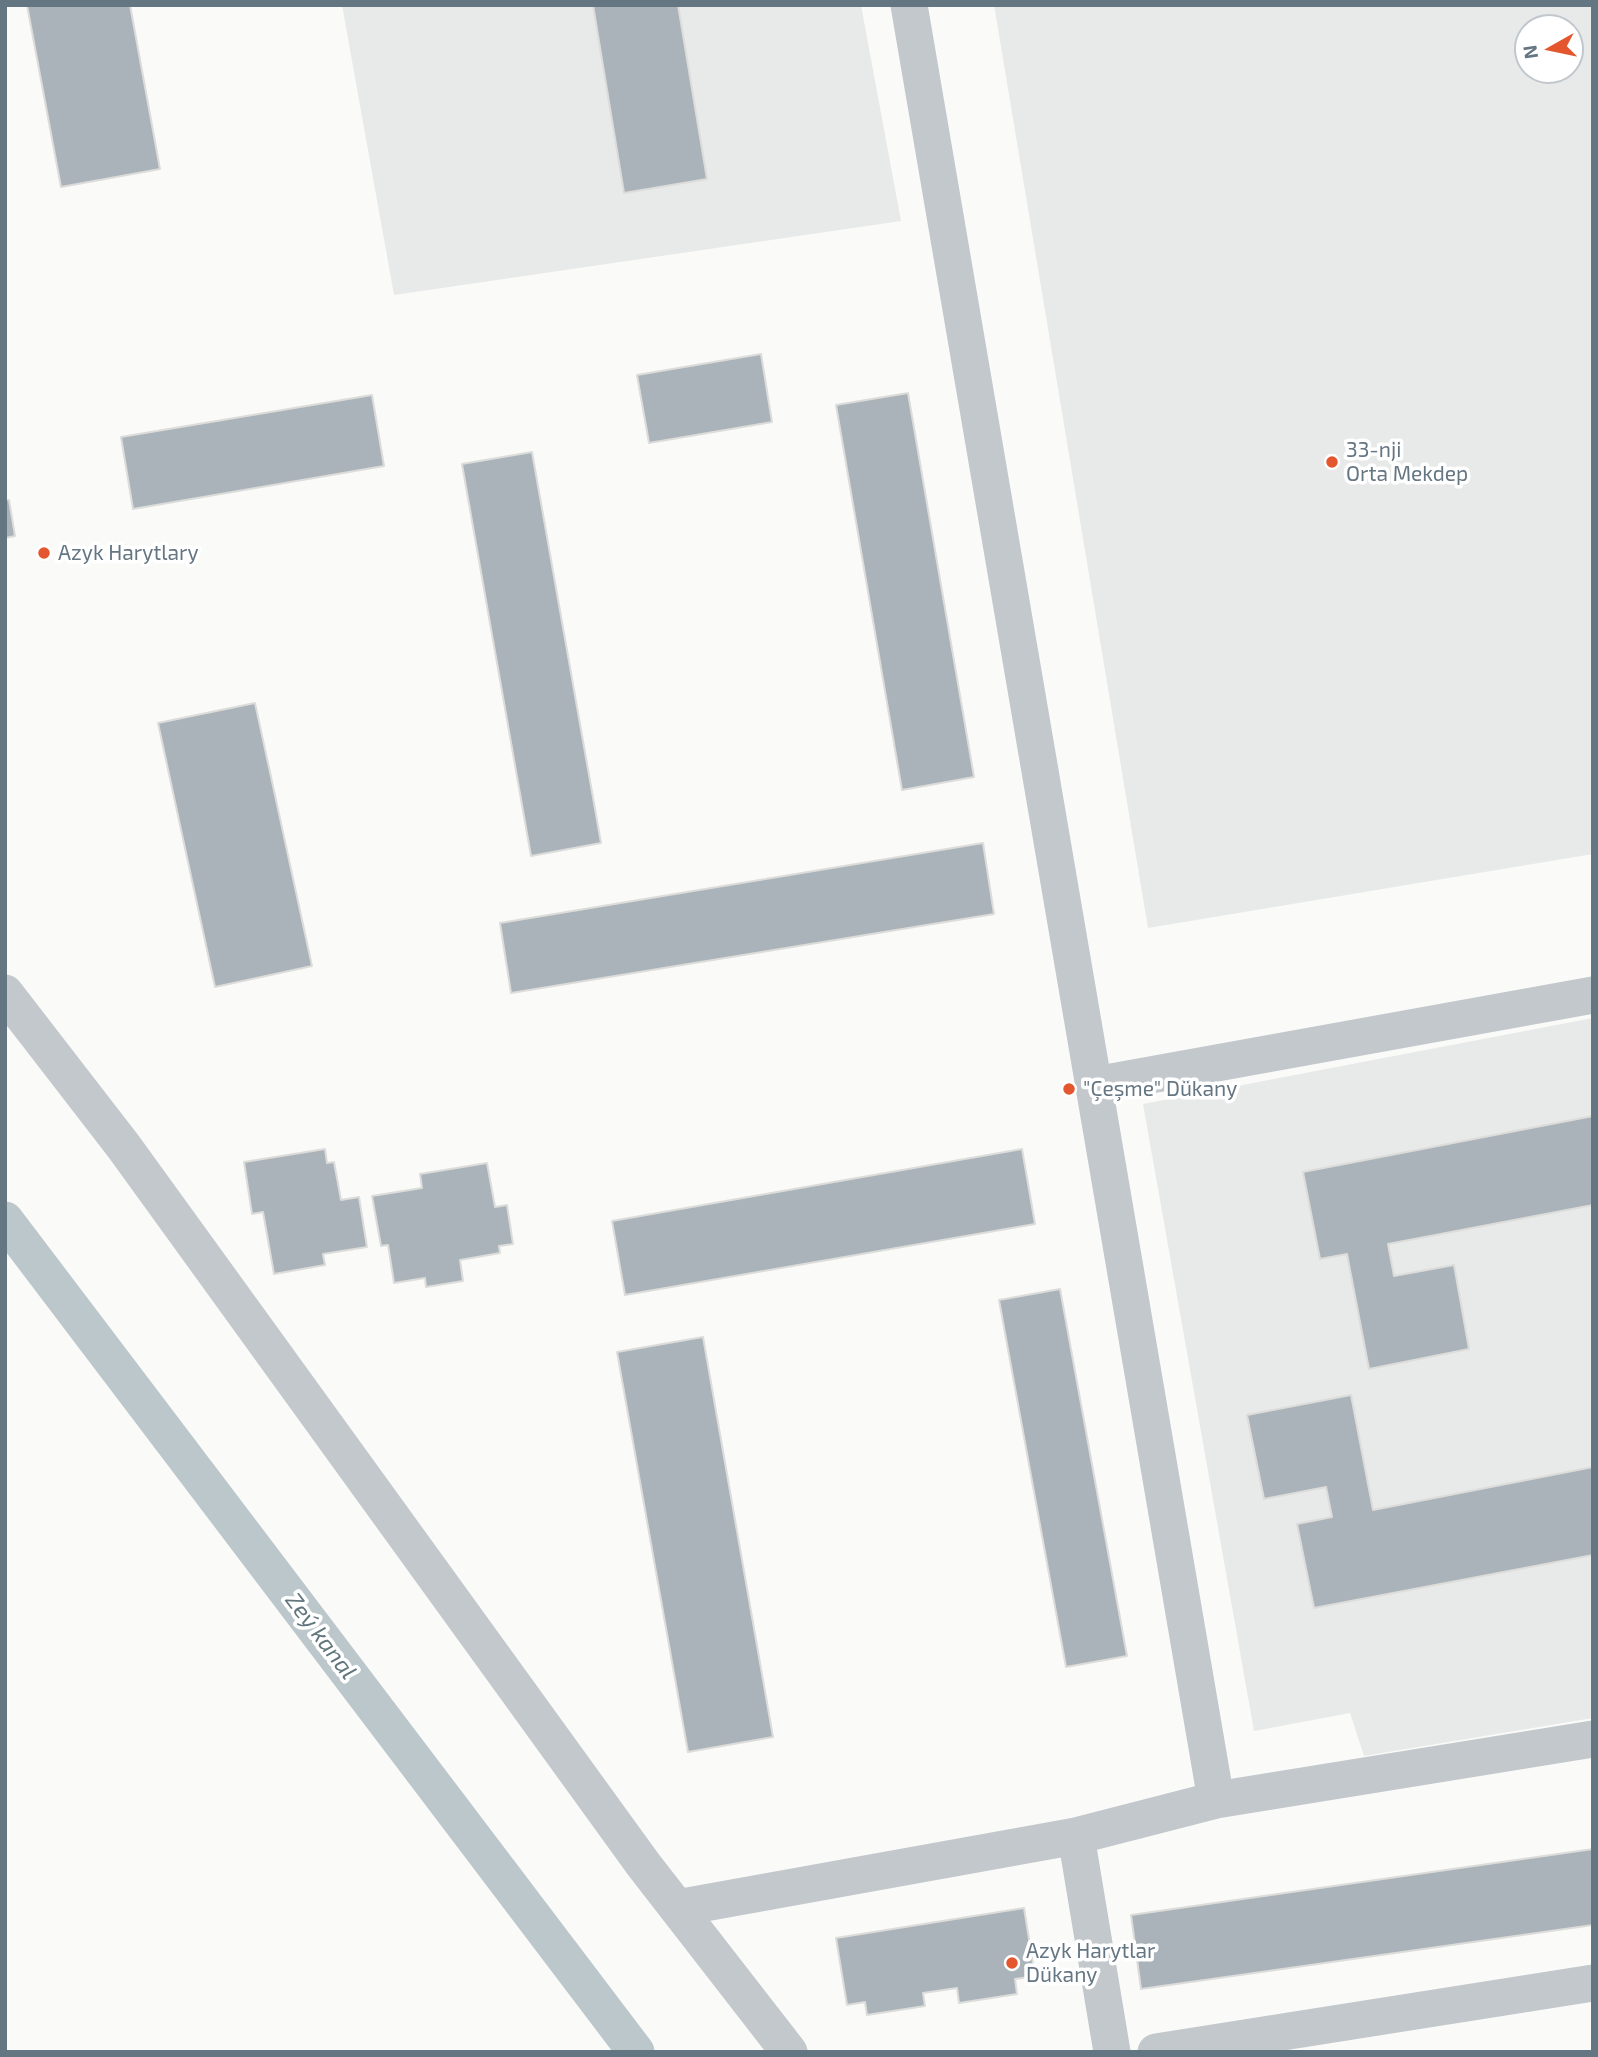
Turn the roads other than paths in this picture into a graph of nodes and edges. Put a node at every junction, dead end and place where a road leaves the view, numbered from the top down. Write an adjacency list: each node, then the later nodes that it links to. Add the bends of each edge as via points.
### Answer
1 (909, 5): 4 (lane)
2 (5, 993): 8 (lane, via 124,1147)
3 (1593, 995): 4 (lane)
4 (1095, 1085): 6 (lane)
5 (1593, 1739): 6 (lane)
6 (1216, 1800): 7 (lane)
7 (1076, 1836): 8 (lane); 11 (lane)
8 (677, 1908): 10 (lane)
9 (1593, 1983): 12 (lane)
10 (789, 2052)
11 (1112, 2052)
12 (1156, 2052)

